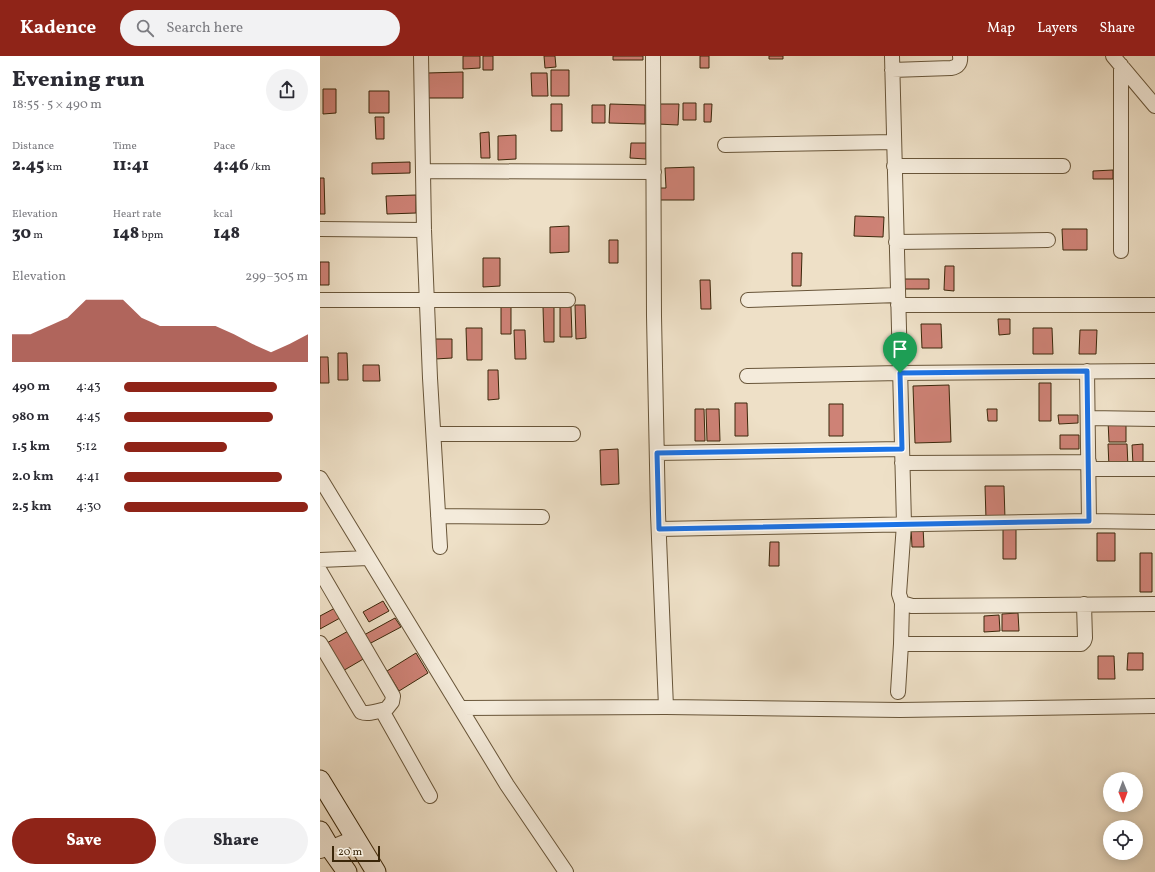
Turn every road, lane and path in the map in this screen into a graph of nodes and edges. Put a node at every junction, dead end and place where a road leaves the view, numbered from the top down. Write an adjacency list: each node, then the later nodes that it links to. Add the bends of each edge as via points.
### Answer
1 (421, 56): 11 (street)
2 (653, 56): 12 (street)
3 (960, 56): 5 (street, via 959,64 951,68)
4 (1117, 60): 6 (street); 17 (street)
5 (892, 63): 7 (street)
6 (1155, 106)
7 (894, 142): 8 (street); 9 (street)
8 (725, 145)
9 (894, 166): 10 (street); 16 (street)
10 (1063, 166)
11 (423, 171): 12 (street); 14 (street)
12 (654, 172): 32 (street)
13 (320, 229): 14 (street)
14 (424, 230): 18 (street)
15 (1048, 240): 16 (street)
16 (896, 242): 22 (street)
17 (1121, 251)
18 (427, 299): 19 (street); 20 (street); 30 (street)
19 (320, 300)
20 (568, 300)
21 (748, 300): 22 (street)
22 (898, 300): 23 (street); 26 (street)
23 (1155, 305)
24 (1087, 371): 25 (street); 26 (street); 28 (street)
25 (1155, 371)
26 (900, 373): 27 (street); 33 (street)
27 (747, 376)
28 (1088, 418): 29 (street); 34 (street)
29 (1155, 419)
30 (434, 434): 31 (street); 37 (street)
31 (573, 434)
32 (657, 453): 33 (street); 42 (street)
33 (902, 456): 34 (street); 41 (street)
34 (1089, 466): 35 (street); 39 (street)
35 (1155, 469)
36 (320, 478): 44 (street)
37 (438, 516): 38 (street); 43 (street)
38 (542, 517)
39 (1089, 521): 40 (street); 41 (street)
40 (1155, 522)
41 (904, 524): 42 (street); 47 (street, via 899,594)
42 (659, 529): 54 (street)
43 (440, 547)
44 (368, 558): 45 (street); 55 (street)
45 (320, 560)
46 (320, 571): 56 (street, via 393,696)
47 (902, 603): 48 (street, via 912,606); 51 (street)
48 (1084, 604): 49 (street); 51 (street, via 1085,638 1081,644)
49 (1155, 604)
50 (320, 643): 56 (street, via 361,712)
51 (901, 644): 52 (street)
52 (898, 692)
53 (1155, 706): 54 (street, via 900,710)
54 (666, 707): 55 (street)
55 (460, 708): 64 (street)
56 (386, 709): 58 (street, via 386,719)
57 (320, 780): 60 (main road)
58 (430, 796)
59 (320, 831): 61 (main road)
60 (354, 838): 61 (street); 63 (main road)
61 (325, 849): 62 (main road)
62 (347, 872)
63 (376, 872)
64 (566, 872)

